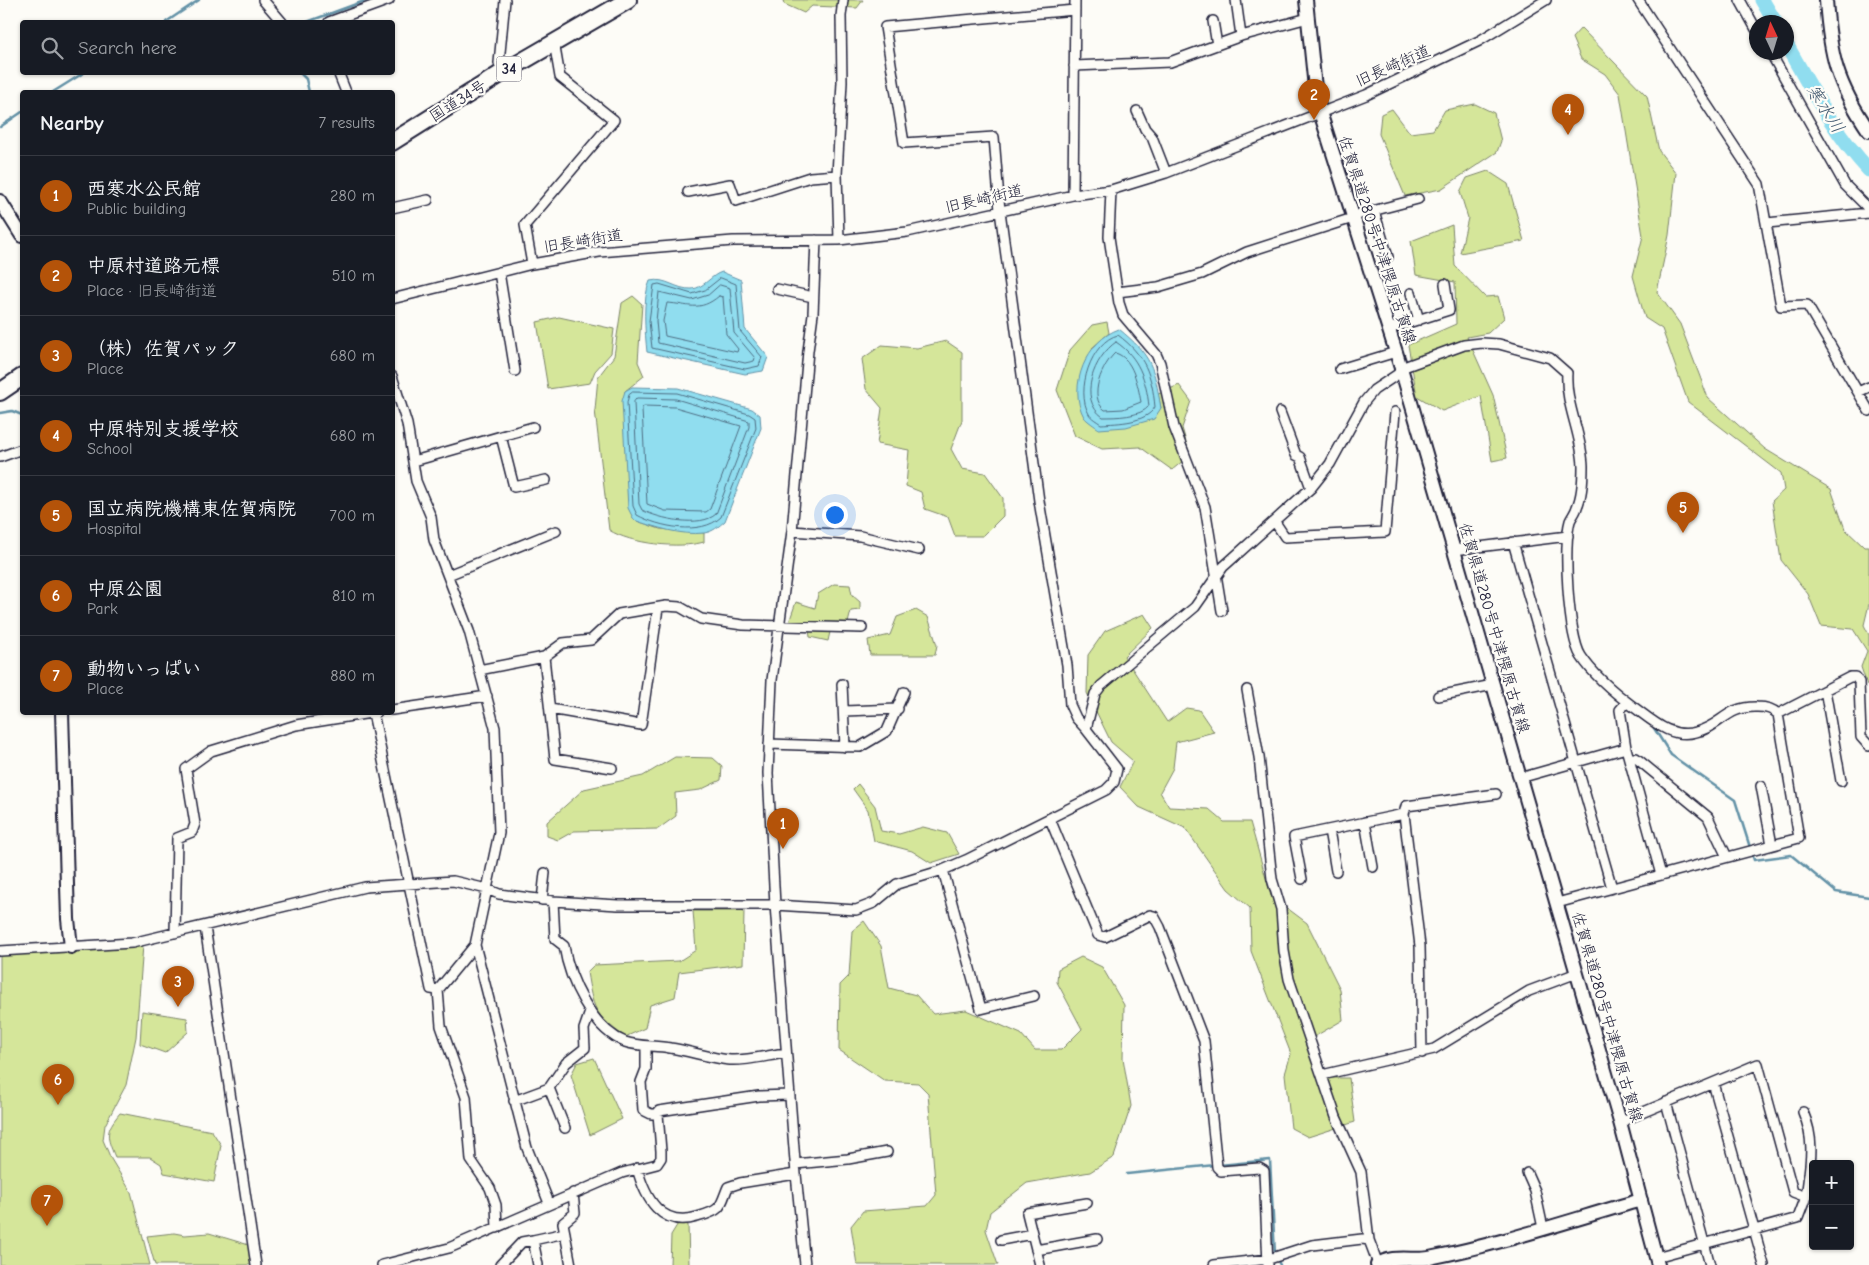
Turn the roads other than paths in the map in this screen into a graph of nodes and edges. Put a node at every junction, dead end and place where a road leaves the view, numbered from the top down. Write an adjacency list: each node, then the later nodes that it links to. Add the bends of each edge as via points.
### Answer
1 (263, 0): 16 (street)
2 (389, 0): 17 (street)
3 (505, 0): 24 (street, via 499,63)
4 (628, 0): 20 (highway, 国道34号 / 34)
5 (843, 0): 32 (street)
6 (1075, 0): 13 (street)
7 (1236, 0): 19 (street)
8 (1306, 0): 15 (main road, 佐賀県道280号中津隈原古賀線)
9 (1546, 0): 28 (street, 旧長崎街道, via 1501,29 1442,60)
10 (1638, 0): 45 (street, via 1759,184)
11 (1740, 0): 14 (street)
12 (1826, 0): 29 (main road, via 1829,41 1838,79)
13 (1075, 10): 23 (street); 41 (street, via 885,27 904,144 994,137)
14 (1749, 16)
15 (1308, 18): 19 (street); 28 (main road, 佐賀県道280号中津隈原古賀線)
16 (280, 20)
17 (334, 20)
18 (1214, 21): 21 (street)
19 (1241, 36): 21 (street)
20 (554, 42): 24 (highway, 国道34号 / 34); 50 (street, via 560,77 614,120 525,225)
21 (1217, 45): 23 (street, via 1170,62)
22 (1775, 60): 40 (street, via 1845,185)
23 (1074, 66): 35 (street)
24 (502, 73): 30 (highway, 国道34号 / 34)
25 (339, 75): 26 (street)
26 (345, 90)
27 (1137, 111): 31 (street, via 1145,130 1152,137)
28 (1320, 112): 31 (street, 旧長崎街道); 44 (main road, 佐賀県道280号中津隈原古賀線)
29 (1869, 131)
30 (395, 140)
31 (1166, 173): 33 (street, 旧長崎街道)
32 (836, 176): 34 (street, via 810,177 736,201 730,184); 48 (street)
33 (1112, 190): 35 (street, 旧長崎街道); 54 (street, via 1109,237)
34 (688, 192)
35 (1073, 195): 41 (street, 旧長崎街道)
36 (1418, 199): 42 (street)
37 (428, 200): 39 (street)
38 (0, 201): 46 (main road)
39 (395, 207)
40 (1869, 209)
41 (1000, 211): 48 (street, 旧長崎街道, via 907,232); 110 (street, via 1039,501 1067,665 1070,705)
42 (1374, 211): 44 (street); 49 (street)
43 (1869, 213): 45 (street)
44 (1354, 218): 54 (street, via 1246,252 1202,274 1158,287); 59 (main road, 佐賀県道280号中津隈原古賀線)
45 (1767, 223): 68 (street, via 1781,306 1807,305)
46 (20, 233)
47 (816, 240): 48 (street, 旧長崎街道); 50 (street, 旧長崎街道, via 674,245 599,252); 56 (street)
48 (839, 240)
49 (1388, 257)
50 (532, 264): 51 (street, 旧長崎街道)
51 (499, 272): 57 (street, 旧長崎街道); 63 (street)
52 (1445, 284): 58 (street, via 1449,310)
53 (777, 289): 56 (street)
54 (1116, 292): 87 (street, via 1123,315 1156,354 1160,364 1174,427 1205,506)
55 (1411, 294): 58 (street)
56 (813, 297): 81 (street)
57 (395, 298)
58 (1419, 320): 59 (street)
59 (1388, 329): 60 (main road, 佐賀県道280号中津隈原古賀線)
60 (1396, 352): 61 (main road, 佐賀県道280号中津隈原古賀線); 62 (street)
61 (1401, 368): 78 (street, via 1364,402 1330,464); 82 (street, via 1464,344 1482,343 1550,358 1567,373 1566,387 1583,468 1578,506 1570,520); 85 (main road, 佐賀県道280号中津隈原古賀線)
62 (1340, 369)
63 (515, 371)
64 (20, 378): 67 (highway)
65 (395, 386): 76 (street)
66 (1869, 387): 68 (street)
67 (0, 392)
68 (1858, 392): 69 (street)
69 (1869, 411)
70 (1280, 412): 78 (street)
71 (1395, 412): 79 (street, via 1385,532 1285,537)
72 (533, 427): 73 (street)
73 (501, 436): 76 (street); 77 (street, via 514,488)
74 (20, 450): 75 (street)
75 (0, 457)
76 (414, 462): 86 (street, via 416,481 432,517 434,540)
77 (546, 480)
78 (1311, 488): 79 (street)
79 (1276, 522): 87 (street, via 1223,567)
80 (556, 531): 86 (street)
81 (792, 531): 84 (street, via 860,536); 90 (street)
82 (1568, 536): 83 (street); 101 (street, via 1572,636 1580,655 1607,686)
83 (1513, 542): 85 (street); 116 (street)
84 (919, 550)
85 (1454, 550): 95 (main road, 佐賀県道280号中津隈原古賀線)
86 (448, 575): 93 (street, via 469,631)
87 (1217, 578): 89 (street); 110 (street, via 1195,607 1101,686 1090,706)
88 (658, 608): 90 (street, via 680,607 701,619); 92 (street, via 619,614 591,640 563,643); 102 (street, via 641,725)
89 (1222, 611)
90 (778, 626): 91 (street); 111 (street)
91 (862, 628)
92 (544, 657): 93 (street); 102 (street)
93 (479, 670): 99 (street)
94 (842, 684): 105 (street)
95 (1493, 685): 100 (street); 118 (main road, 佐賀県道280号中津隈原古賀線)
96 (1247, 690): 153 (street, via 1284,951)
97 (1824, 690): 106 (street); 112 (street, via 1856,677 1859,682 1861,737); 119 (street)
98 (904, 692): 103 (street)
99 (488, 696): 104 (street); 136 (street, via 495,728 500,814)
100 (1438, 696)
101 (1627, 702): 106 (street, via 1664,729 1684,735 1699,732 1737,708 1765,707); 114 (street, via 1620,710)
102 (550, 709): 117 (street, via 556,759)
103 (898, 709): 105 (street); 113 (street, via 887,731 860,747)
104 (395, 710)
105 (844, 711): 113 (street)
106 (1778, 714): 126 (street, via 1799,838)
107 (62, 715): 144 (main road)
108 (360, 715): 142 (street, via 296,725 211,751 186,769 195,824 192,832 177,838)
109 (373, 715): 134 (street)
110 (1086, 729): 123 (street, via 1118,773 1106,790)
111 (768, 744): 113 (street); 140 (street)
112 (1869, 746)
113 (845, 747)
114 (1626, 748): 115 (street); 116 (street)
115 (1629, 758): 127 (street, via 1636,758 1708,817); 132 (street)
116 (1576, 762): 118 (street); 135 (street)
117 (612, 768)
118 (1520, 778): 139 (main road, 佐賀県道280号中津隈原古賀線)
119 (1841, 781)
120 (1761, 786): 126 (street)
121 (1496, 794): 122 (street, via 1406,806)
122 (1404, 814): 124 (street); 152 (street, via 1420,946)
123 (1050, 819): 129 (street); 185 (street, via 1098,935 1105,937 1150,915 1160,927 1204,1041 1217,1165 1221,1171 1259,1168 1264,1171)
124 (1365, 822): 125 (street); 128 (street)
125 (1329, 830): 130 (street); 133 (street, via 1294,837)
126 (1772, 845): 127 (street)
127 (1727, 857): 132 (street)
128 (1373, 866)
129 (943, 870): 140 (street, via 897,884 874,903 856,910); 148 (street, via 981,1009)
130 (1336, 871)
131 (545, 873): 137 (street)
132 (1661, 875): 135 (street)
133 (1302, 878)
134 (408, 883): 136 (street, via 453,881); 141 (street, via 366,887); 147 (street, via 431,989)
135 (1612, 888): 139 (street)
136 (487, 889): 137 (street, via 499,894); 143 (street)
137 (542, 900): 138 (street)
138 (553, 901): 140 (street, via 666,906); 149 (street, via 555,939 564,946 573,981)
139 (1557, 903): 146 (main road, 佐賀県道280号中津隈原古賀線)
140 (775, 905): 151 (street)
141 (204, 927): 142 (street); 187 (street)
142 (175, 933): 144 (street, via 132,943)
143 (475, 945): 147 (street); 157 (street)
144 (71, 947): 145 (street)
145 (0, 951)
146 (1577, 973): 152 (street, via 1529,991 1440,1046); 161 (main road, 佐賀県道280号中津隈原古賀線)
147 (438, 990): 173 (street, via 441,1026 466,1097 471,1160 490,1188 496,1205)
148 (1034, 996)
149 (590, 1012): 150 (street, via 624,1042); 155 (street, via 584,1029 585,1048 566,1063)
150 (646, 1046): 151 (street, via 731,1060); 160 (street, via 646,1070 641,1082 643,1110)
151 (786, 1053): 156 (street)
152 (1422, 1053): 153 (street)
153 (1322, 1075): 181 (street, via 1336,1117 1361,1172)
154 (1713, 1082): 158 (street); 169 (street, via 1758,1064 1793,1192); 175 (street)
155 (550, 1088): 157 (street); 162 (street)
156 (789, 1095): 160 (street, via 698,1104 663,1110); 164 (street)
157 (514, 1101): 171 (street, via 527,1148)
158 (1666, 1102): 161 (street); 182 (street)
159 (1803, 1112): 169 (street, via 1812,1145)
160 (658, 1114): 165 (street, via 661,1158 657,1164)
161 (1620, 1122): 170 (main road, 佐賀県道280号中津隈原古賀線)
162 (564, 1128)
163 (887, 1152): 164 (street)
164 (795, 1164): 167 (street)
165 (637, 1168): 167 (street, via 647,1197 671,1218 682,1220 718,1208 728,1187); 168 (street)
166 (1526, 1173): 174 (street, via 1535,1191)
167 (796, 1174): 192 (street)
168 (573, 1193): 171 (street); 176 (street, via 575,1213 563,1223)
169 (1806, 1197): 175 (street, via 1798,1218)
170 (1641, 1200): 174 (main road); 184 (main road, 佐賀県道280号中津隈原古賀線)
171 (549, 1203): 173 (street)
172 (1087, 1203): 177 (street, via 1027,1213)
173 (497, 1228): 188 (street, via 449,1248)
174 (1542, 1228): 186 (main road, via 1463,1251)
175 (1754, 1230): 182 (street); 196 (street)
176 (565, 1233): 179 (street); 191 (street)
177 (1032, 1234): 180 (street); 183 (street)
178 (1097, 1239): 183 (street)
179 (533, 1240): 189 (street, via 522,1242); 190 (street)
180 (1000, 1240)
181 (1369, 1240): 185 (street, via 1362,1238 1312,1245 1281,1254); 186 (street)
182 (1705, 1244): 184 (street); 195 (street)
183 (1036, 1250): 193 (street)
184 (1657, 1261)
185 (1269, 1262): 194 (street)
186 (1377, 1264)
187 (256, 1265)
188 (382, 1265)
189 (500, 1265)
190 (538, 1265)
191 (571, 1265)
192 (805, 1265)
193 (1040, 1265)
194 (1214, 1265)
195 (1710, 1265)
196 (1764, 1265)

